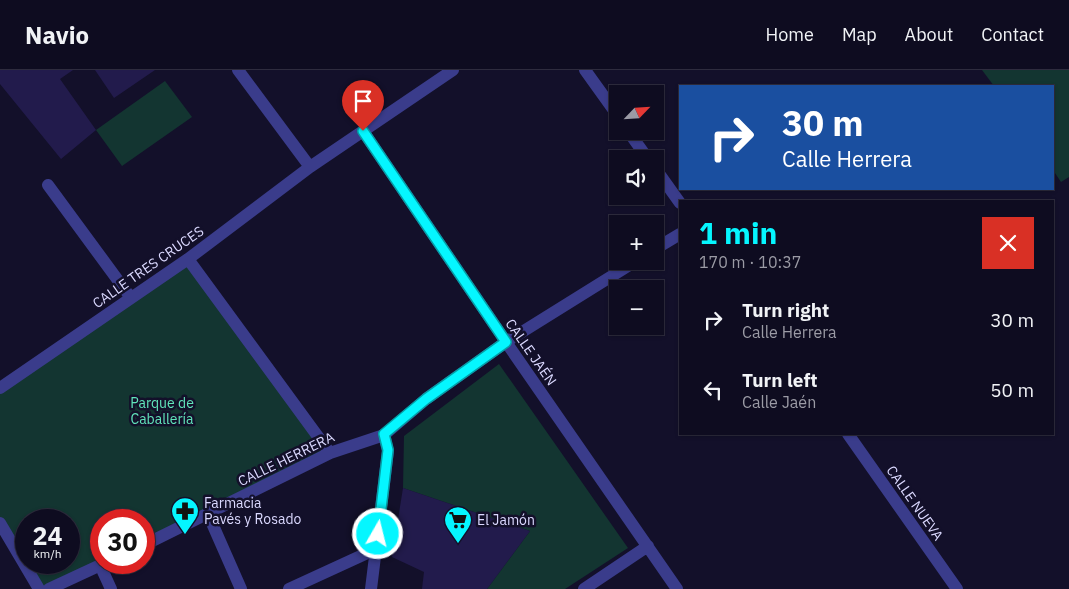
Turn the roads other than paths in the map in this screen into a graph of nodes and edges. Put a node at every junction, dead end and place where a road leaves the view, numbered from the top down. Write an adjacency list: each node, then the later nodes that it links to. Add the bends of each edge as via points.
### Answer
1 (238, 70): 6 (street)
2 (453, 70): 5 (street, CALLE TRES CRUCES)
3 (585, 70): 4 (street)
4 (609, 103)
5 (363, 131): 6 (street, CALLE TRES CRUCES); 15 (street, CALLE JAÉN)
6 (310, 166): 12 (street, CALLE TRES CRUCES)
7 (664, 181): 9 (street)
8 (48, 185): 14 (street)
9 (679, 203)
10 (679, 235): 11 (street)
11 (664, 244)
12 (188, 259): 14 (street, CALLE TRES CRUCES); 19 (street)
13 (622, 270): 15 (street, CALLE HERRERA)
14 (131, 298): 16 (street, CALLE TRES CRUCES)
15 (506, 342): 17 (street, CALLE HERRERA, via 426,399); 23 (street, CALLE JAÉN)
16 (0, 388)
17 (384, 434): 19 (street, CALLE HERRERA); 24 (street, via 388,450)
18 (849, 435): 35 (street, CALLE NUEVA)
19 (330, 453): 20 (street, CALLE HERRERA)
20 (208, 514): 22 (street, CALLE HERRERA); 30 (street)
21 (0, 523): 27 (street)
22 (155, 540)
23 (648, 546): 33 (street); 34 (street, CALLE JAÉN)
24 (376, 549): 31 (street); 32 (street)
25 (90, 570): 28 (street)
26 (107, 574): 29 (street)
27 (39, 589)
28 (49, 589)
29 (111, 589)
30 (241, 589)
31 (289, 589)
32 (370, 589)
33 (584, 589)
34 (677, 589)
35 (957, 589)

